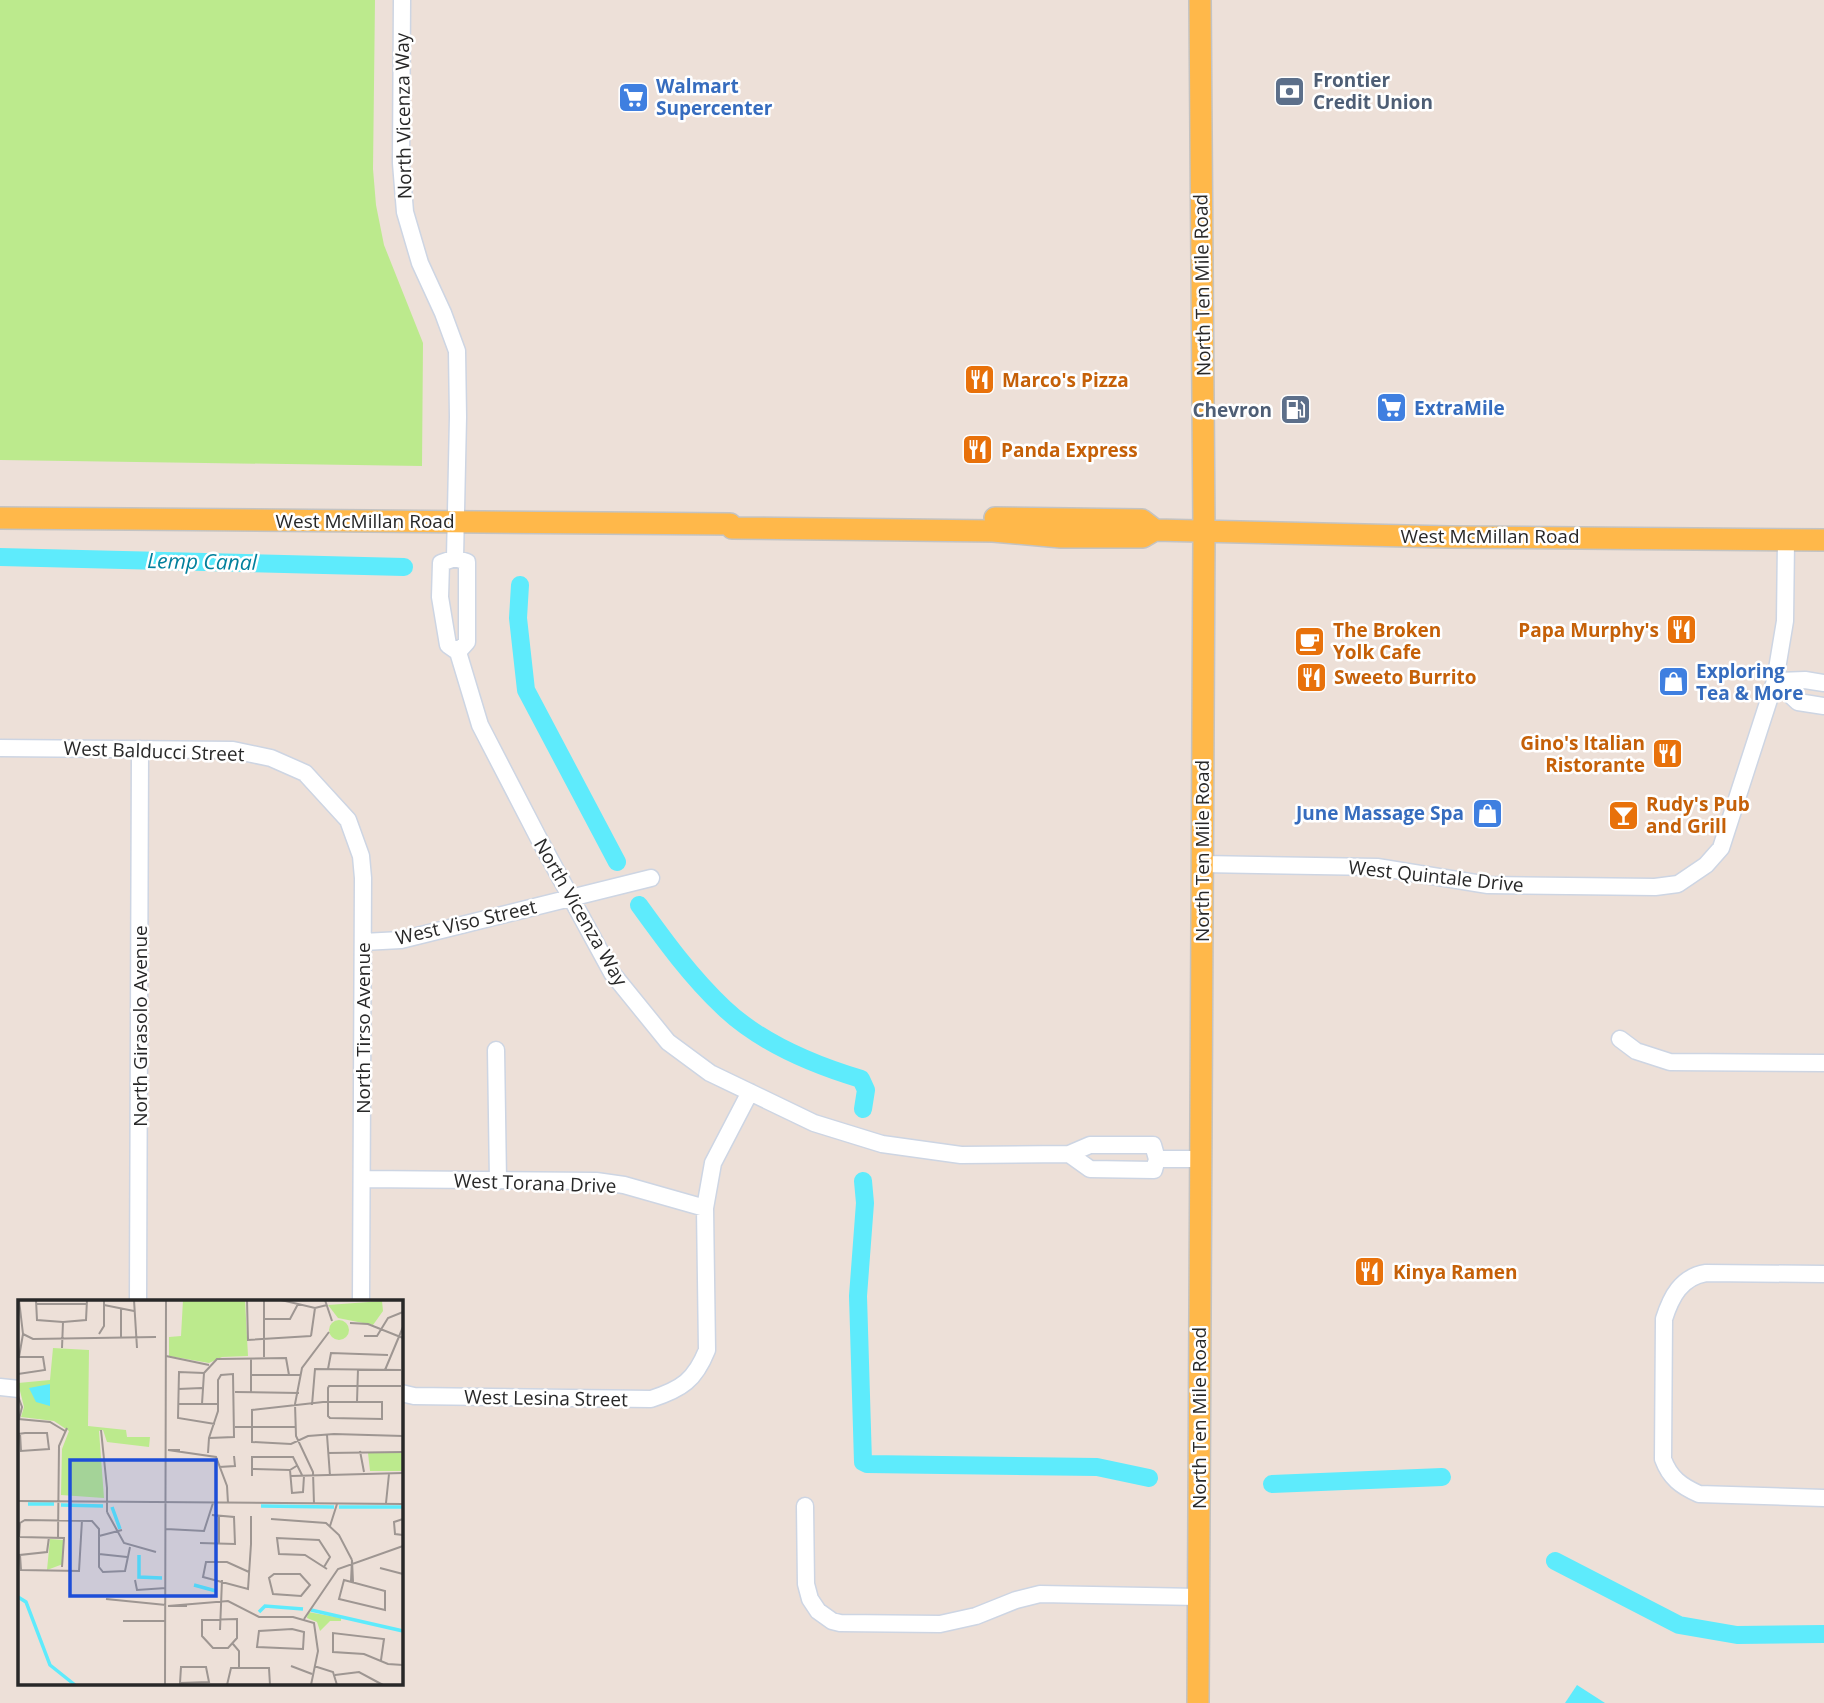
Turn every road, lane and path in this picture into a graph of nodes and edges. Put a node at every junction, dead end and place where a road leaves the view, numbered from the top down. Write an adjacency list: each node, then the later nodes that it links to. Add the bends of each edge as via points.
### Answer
1 (402, 0): 4 (street, North Vicenza Way, via 405,212 420,263 457,351)
2 (1200, 0): 5 (main road, North Ten Mile Road)
3 (0, 518): 4 (main road, West McMillan Road)
4 (456, 522): 5 (main road, West McMillan Road, via 730,524 732,528 993,531 1061,537); 8 (street, North Vicenza Way)
5 (1204, 531): 6 (main road, West McMillan Road); 16 (main road, North Ten Mile Road)
6 (1786, 540): 7 (main road, West McMillan Road); 10 (street, via 1785,621)
7 (1824, 540)
8 (455, 558): 9 (street, North Vicenza Way, via 467,562 467,642); 9 (street, North Vicenza Way, via 441,563 440,597 448,645)
9 (458, 652): 18 (street, North Vicenza Way, via 480,725)
10 (1775, 681): 11 (street); 12 (street, via 1798,702); 16 (street, West Quintale Drive, via 1721,848 1678,884 1488,885 1377,867)
11 (1824, 683)
12 (1824, 706)
13 (0, 748): 14 (street, West Balducci Street)
14 (141, 749): 15 (street, West Balducci Street, via 233,750 271,758); 31 (street, North Girasolo Avenue)
15 (305, 773): 19 (street, North Tirso Avenue, via 348,820 361,856)
16 (1202, 864): 26 (main road, North Ten Mile Road)
17 (651, 878): 18 (street, West Viso Street)
18 (570, 898): 19 (street, West Viso Street, via 401,940); 23 (street, North Vicenza Way, via 612,973 668,1042 710,1073)
19 (363, 942): 27 (street, North Tirso Avenue)
20 (1620, 1039): 22 (street, via 1636,1051 1670,1062)
21 (496, 1050): 28 (street)
22 (1824, 1063)
23 (750, 1092): 24 (street, North Vicenza Way, via 814,1123 883,1144 961,1155); 29 (street, via 713,1163)
24 (1069, 1154): 25 (street, North Vicenza Way, via 1090,1145 1153,1145); 25 (street, North Vicenza Way, via 1090,1169 1154,1170)
25 (1157, 1158): 26 (street, North Vicenza Way)
26 (1201, 1159): 38 (main road, North Ten Mile Road)
27 (362, 1180): 28 (street, West Torana Drive); 32 (street, North Tirso Avenue)
28 (498, 1181): 29 (street, West Torana Drive, via 596,1181)
29 (705, 1208): 35 (street, West Lesina Street, via 707,1350 688,1382 651,1399)
30 (1824, 1274): 36 (street, via 1706,1273 1694,1275 1671,1298 1664,1319 1663,1459 1674,1479 1699,1494)
31 (138, 1300)
32 (361, 1300)
33 (0, 1387): 34 (street)
34 (18, 1389)
35 (402, 1393)
36 (1824, 1498)
37 (805, 1506): 38 (street, via 810,1599 818,1611 840,1623 940,1624 1040,1594)
38 (1199, 1597): 39 (main road, North Ten Mile Road)
39 (1198, 1703)

